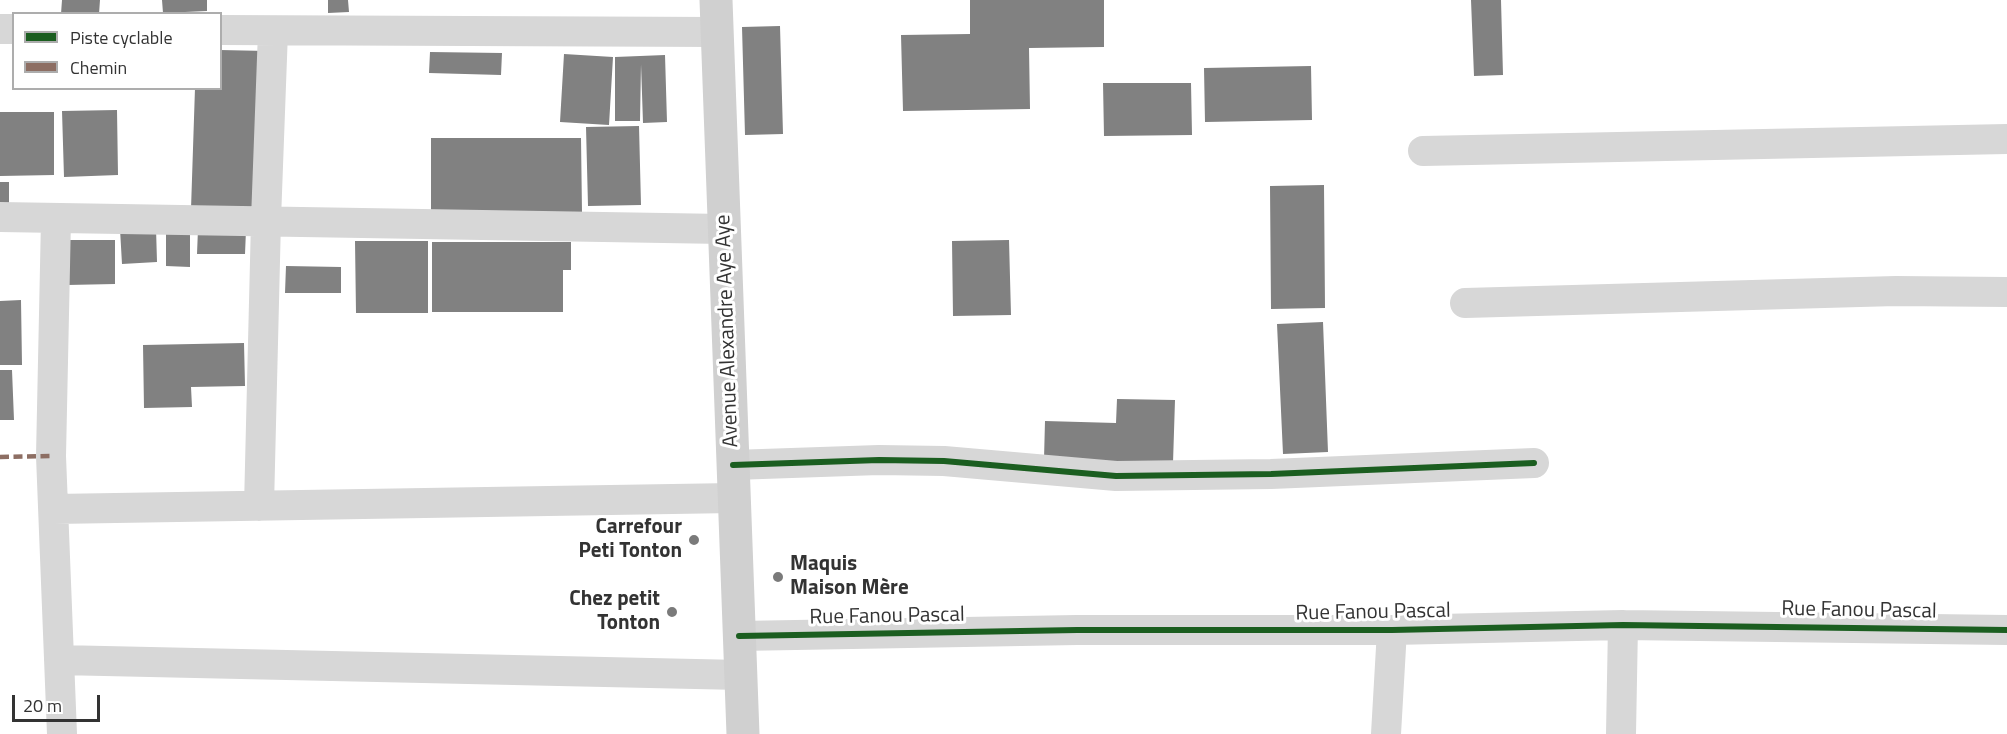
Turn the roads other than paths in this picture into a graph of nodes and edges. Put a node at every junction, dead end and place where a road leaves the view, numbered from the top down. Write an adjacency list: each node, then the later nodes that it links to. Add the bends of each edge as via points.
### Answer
1 (716, 16): 3 (street); 9 (street, Avenue Alexandre Aye Aye)
2 (222, 30): 3 (street)
3 (273, 31): 8 (street)
4 (2007, 139): 5 (street)
5 (1423, 151)
6 (0, 217): 7 (street)
7 (56, 219): 8 (street); 16 (street, via 51,456)
8 (266, 220): 9 (street); 15 (street)
9 (724, 230): 13 (street, Avenue Alexandre Aye Aye)
10 (2007, 292): 11 (street, via 1896,291)
11 (1465, 303)
12 (1534, 463): 13 (street, via 1116,476 944,461)
13 (733, 465): 14 (street, Avenue Alexandre Aye Aye)
14 (734, 498): 15 (street); 20 (street, Avenue Alexandre Aye Aye)
15 (259, 506): 16 (street)
16 (54, 509): 21 (street)
17 (1623, 625): 18 (street, Rue Fanou Pascal); 19 (street, Rue Fanou Pascal); 26 (street)
18 (1392, 630): 20 (street, Rue Fanou Pascal); 25 (street)
19 (2007, 630)
20 (739, 636): 22 (street, Avenue Alexandre Aye Aye)
21 (59, 660): 22 (street); 23 (street)
22 (741, 675): 24 (street, Avenue Alexandre Aye Aye)
23 (62, 734)
24 (743, 734)
25 (1386, 734)
26 (1621, 734)

